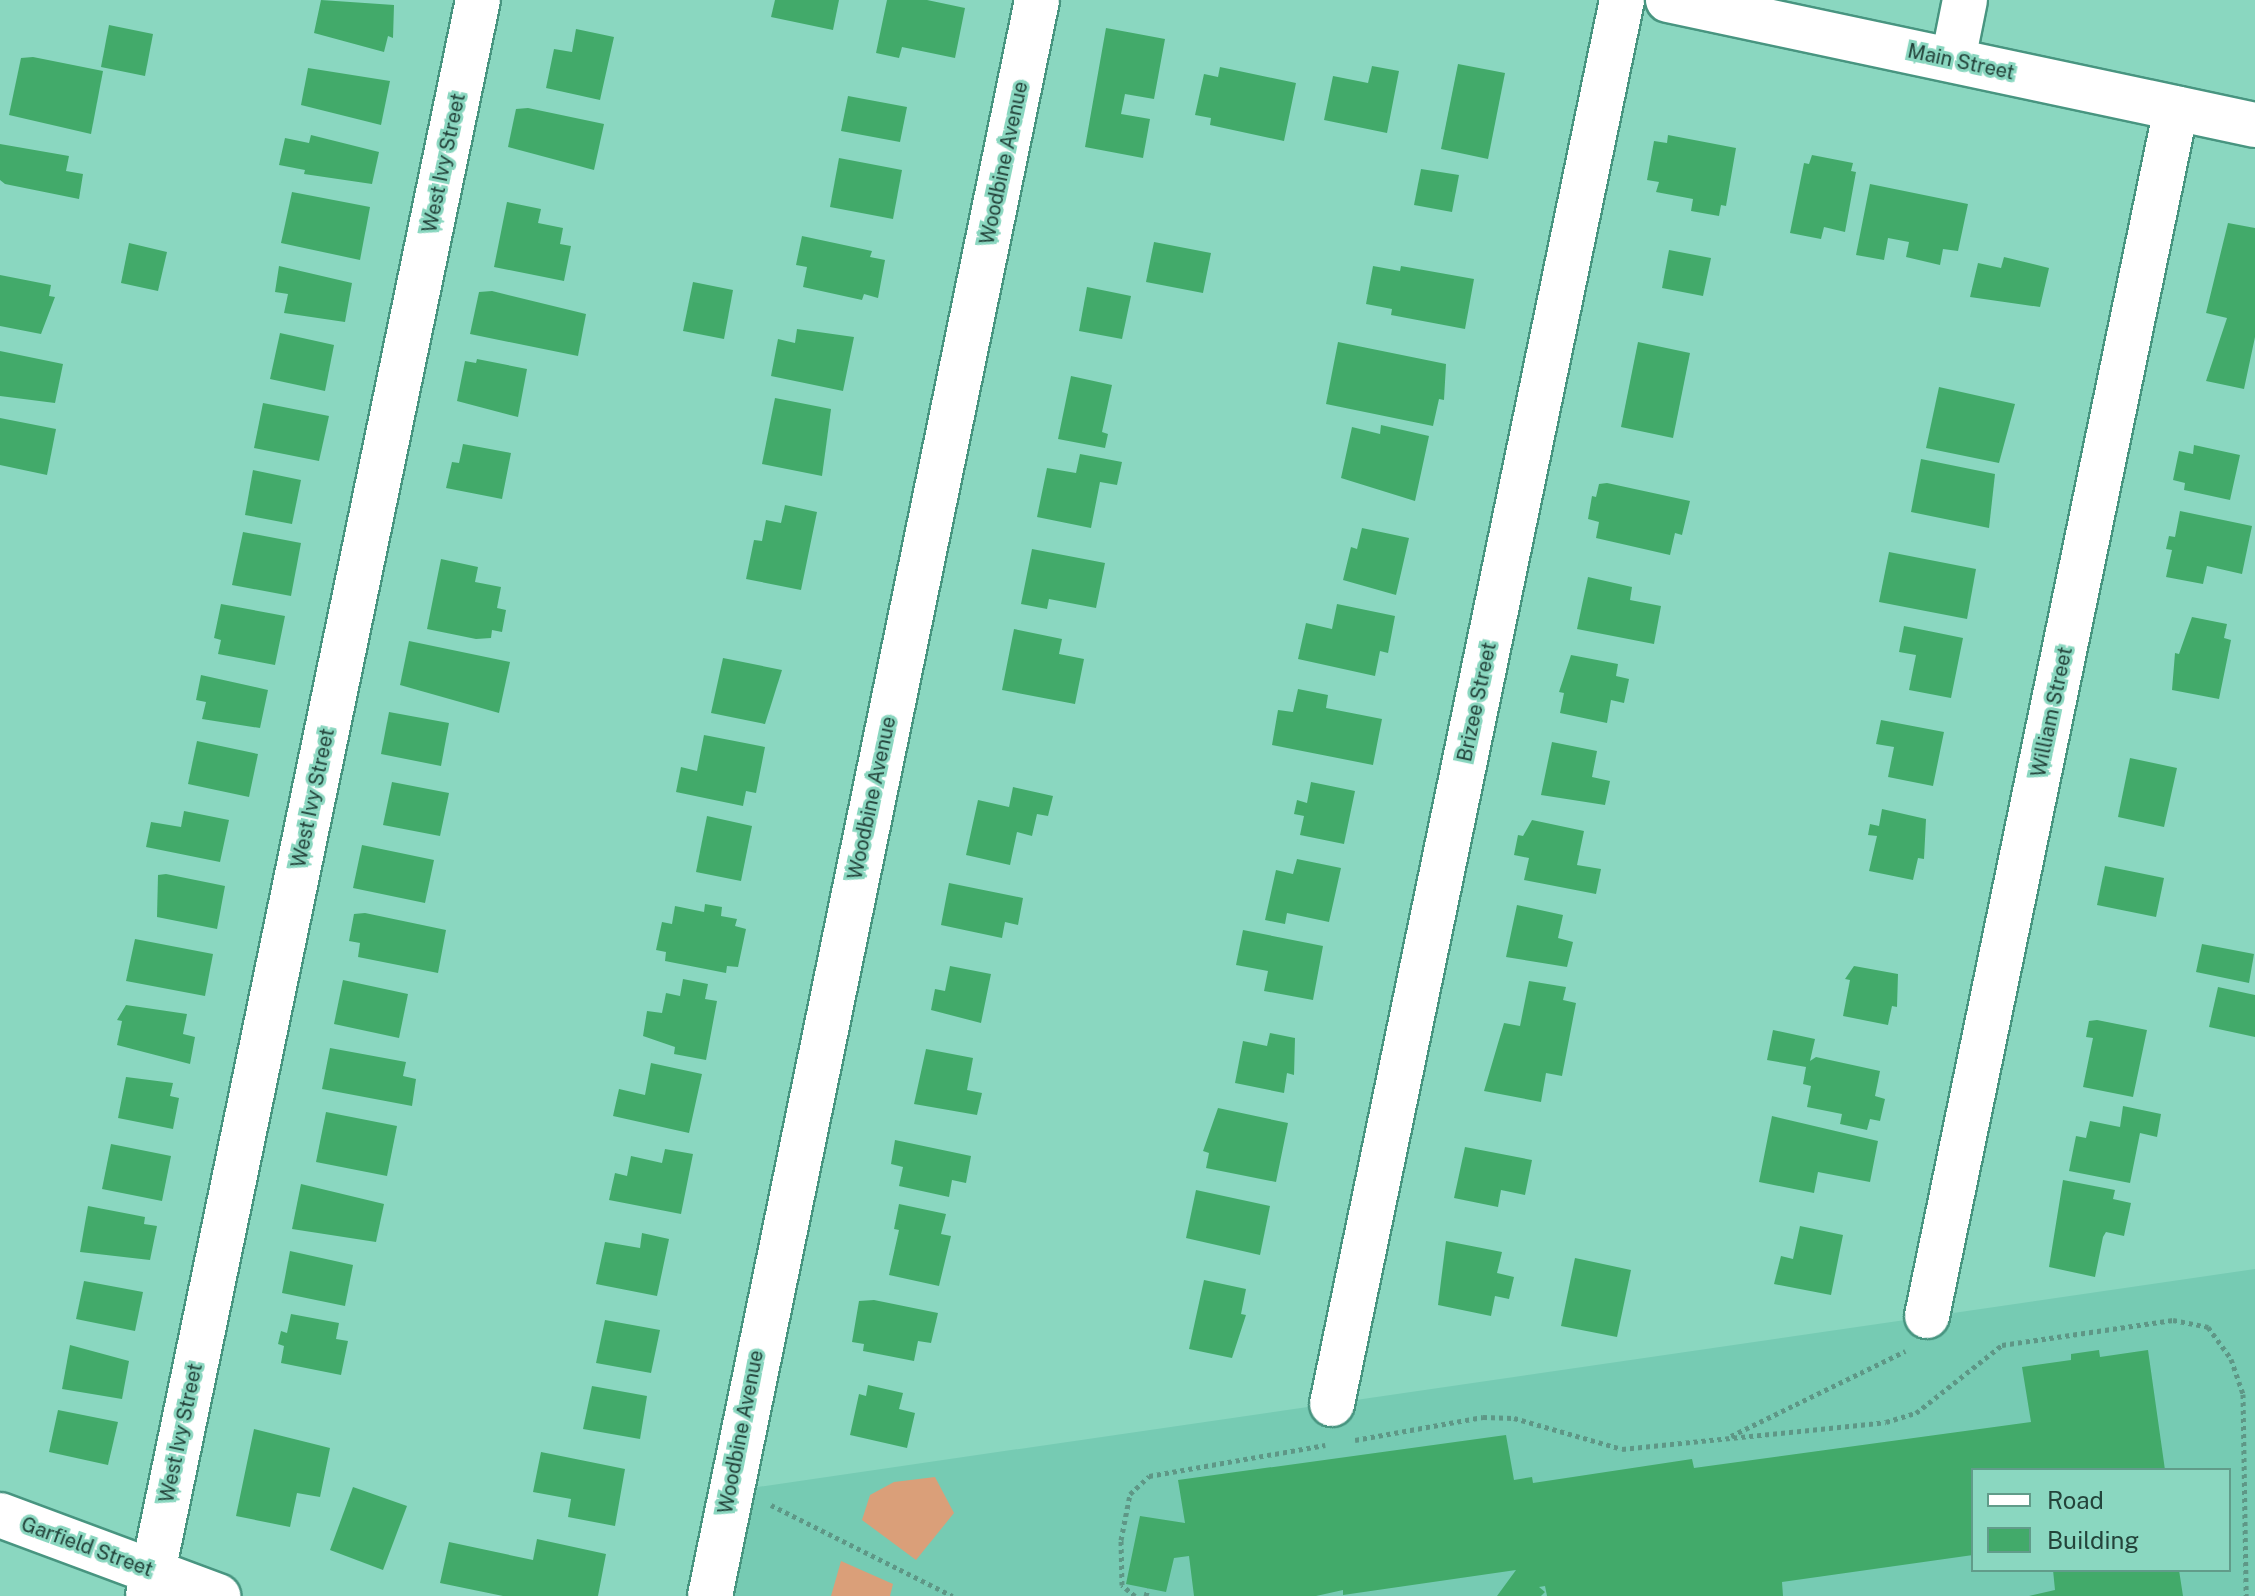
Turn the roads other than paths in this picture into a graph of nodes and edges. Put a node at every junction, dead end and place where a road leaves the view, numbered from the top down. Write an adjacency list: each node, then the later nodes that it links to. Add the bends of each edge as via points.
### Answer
1 (478, 0): 12 (street, West Ivy Street)
2 (1037, 0): 14 (street, Woodbine Avenue)
3 (1622, 0): 10 (street, Brizee Street)
4 (1668, 0): 6 (street, Main Street)
5 (1965, 0): 6 (street)
6 (1953, 60): 7 (street, Main Street)
7 (2176, 108): 8 (street, Main Street); 9 (street, William Street)
8 (2255, 125)
9 (1927, 1316)
10 (1339, 1429)
11 (0, 1515): 12 (street, Garfield Street)
12 (150, 1583): 13 (street, Garfield Street)
13 (218, 1596)
14 (710, 1596)

